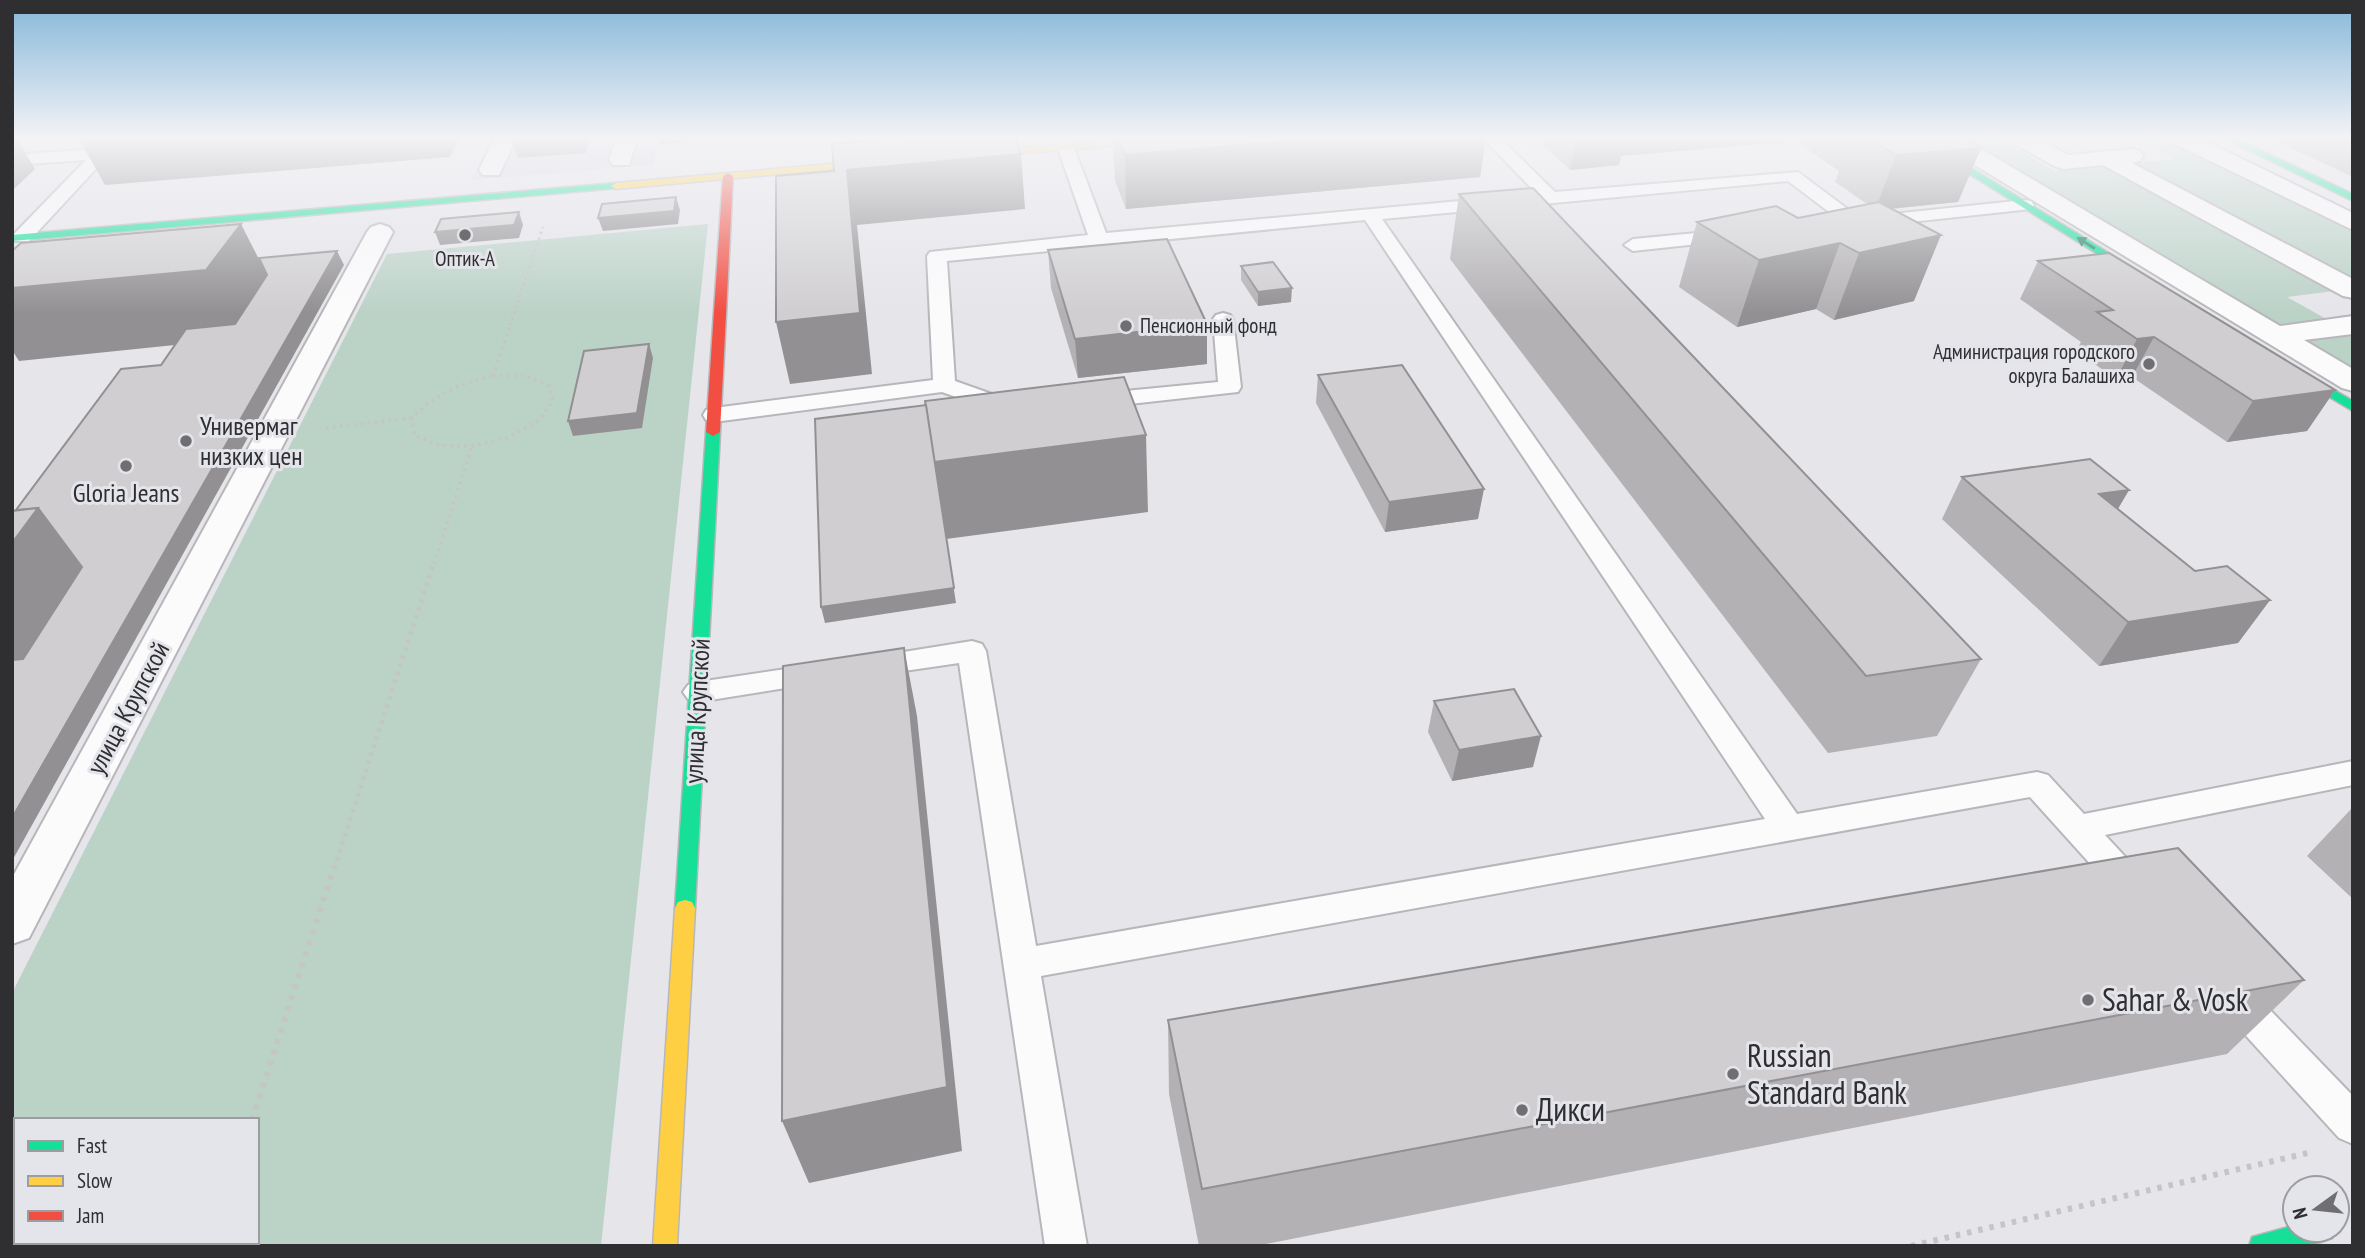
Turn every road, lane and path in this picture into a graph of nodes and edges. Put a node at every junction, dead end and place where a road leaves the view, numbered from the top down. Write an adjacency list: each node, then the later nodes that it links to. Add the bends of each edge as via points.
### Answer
1 (54, 196): 22 (lane)
2 (499, 196): 20 (street)
3 (727, 196): 37 (street, улица Крупской)
4 (1083, 196): 23 (lane)
5 (1549, 196): 12 (lane)
6 (1576, 196): 12 (lane)
7 (1818, 196): 16 (lane)
8 (2010, 196): 13 (street)
9 (2037, 196): 30 (street)
10 (2192, 196): 26 (street)
11 (2298, 196): 17 (street)
12 (1551, 198): 14 (lane)
13 (2025, 205): 16 (lane); 27 (street, one-way to 13)
14 (1370, 215): 23 (lane); 43 (lane)
15 (546, 217): 31 (path)
16 (1855, 223): 18 (lane)
17 (2353, 223)
18 (1827, 226)
19 (380, 232): 39 (street, улица Крупской)
20 (65, 233): 22 (street); 25 (lane)
21 (1744, 234): 24 (lane)
22 (17, 237)
23 (1099, 239): 33 (lane, via 937,256)
24 (1633, 245)
25 (46, 253)
26 (2353, 290)
27 (2166, 292)
28 (1223, 319): 34 (lane, via 1230,387)
29 (2353, 325): 30 (street)
30 (2273, 346): 32 (street); 35 (street)
31 (493, 376): 38 (path, via 457,384 427,399); 40 (path, via 526,376 548,385 552,401 539,420 509,437)
32 (2353, 382)
33 (944, 385): 36 (lane, via 1015,410); 37 (lane)
34 (1068, 404)
35 (2353, 407)
36 (1028, 408)
37 (714, 415): 41 (street, улица Крупской)
38 (412, 418): 39 (path); 40 (path, via 414,435 436,445)
39 (274, 433): 46 (street, улица Крупской)
40 (472, 446): 49 (path)
41 (698, 692): 47 (lane, via 972,651); 53 (street, улица Крупской)
42 (2353, 773): 44 (lane)
43 (1789, 828): 44 (lane, via 2037,785); 47 (lane)
44 (2077, 828): 45 (lane)
45 (2153, 910)
46 (12, 924)
47 (1021, 964): 54 (lane)
48 (2210, 971): 50 (lane)
49 (253, 1118)
50 (2353, 1125)
51 (2326, 1149): 55 (path)
52 (2281, 1241): 56 (street)
53 (665, 1246)
54 (1066, 1246)
55 (1911, 1246)
56 (2262, 1246)

